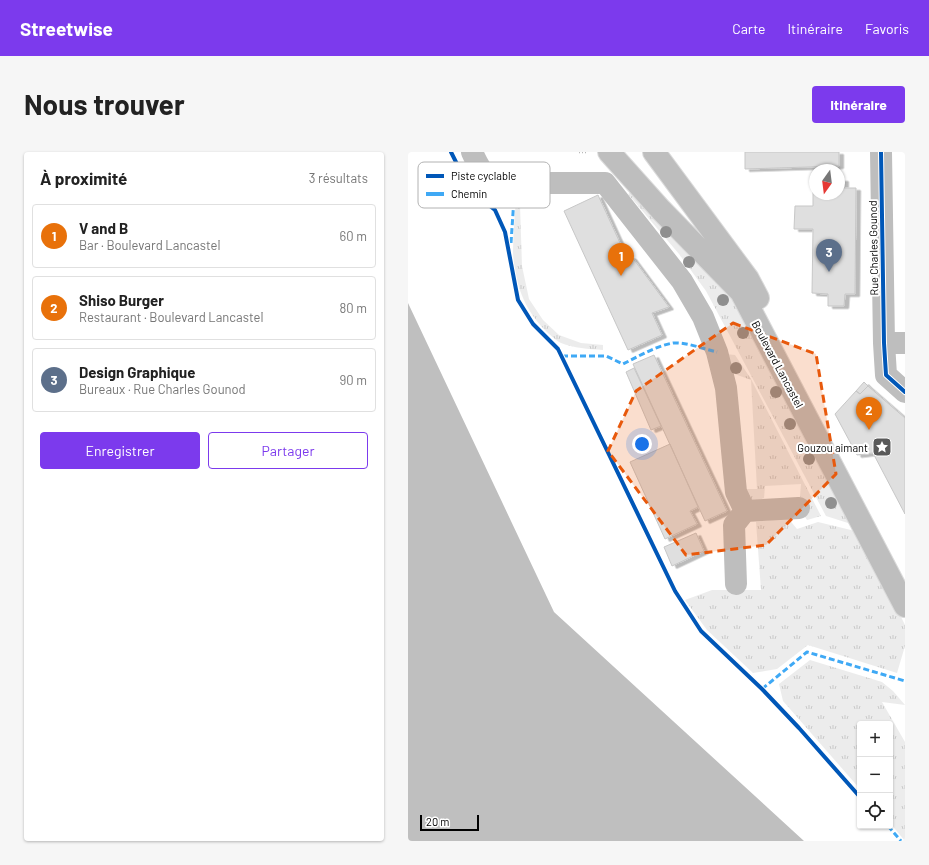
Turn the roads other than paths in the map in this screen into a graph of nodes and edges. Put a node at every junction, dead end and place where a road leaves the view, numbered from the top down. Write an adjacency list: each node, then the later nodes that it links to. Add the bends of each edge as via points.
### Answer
1 (472, 152): 5 (main road)
2 (609, 152): 14 (main road, Boulevard Lancastel, via 741,292)
3 (654, 152): 12 (main road, Boulevard Lancastel, via 748,279)
4 (881, 152): 7 (main road, Rue Charles Gounod)
5 (476, 162)
6 (550, 183): 11 (main road, via 605,183 682,281 703,317 717,352 726,388 736,492)
7 (884, 343): 8 (main road); 9 (main road, Rue Charles Gounod, via 886,375)
8 (905, 343)
9 (905, 392)
10 (799, 508): 11 (main road)
11 (744, 511): 13 (main road, via 734,525)
12 (905, 575)
13 (736, 584)
14 (905, 606)

